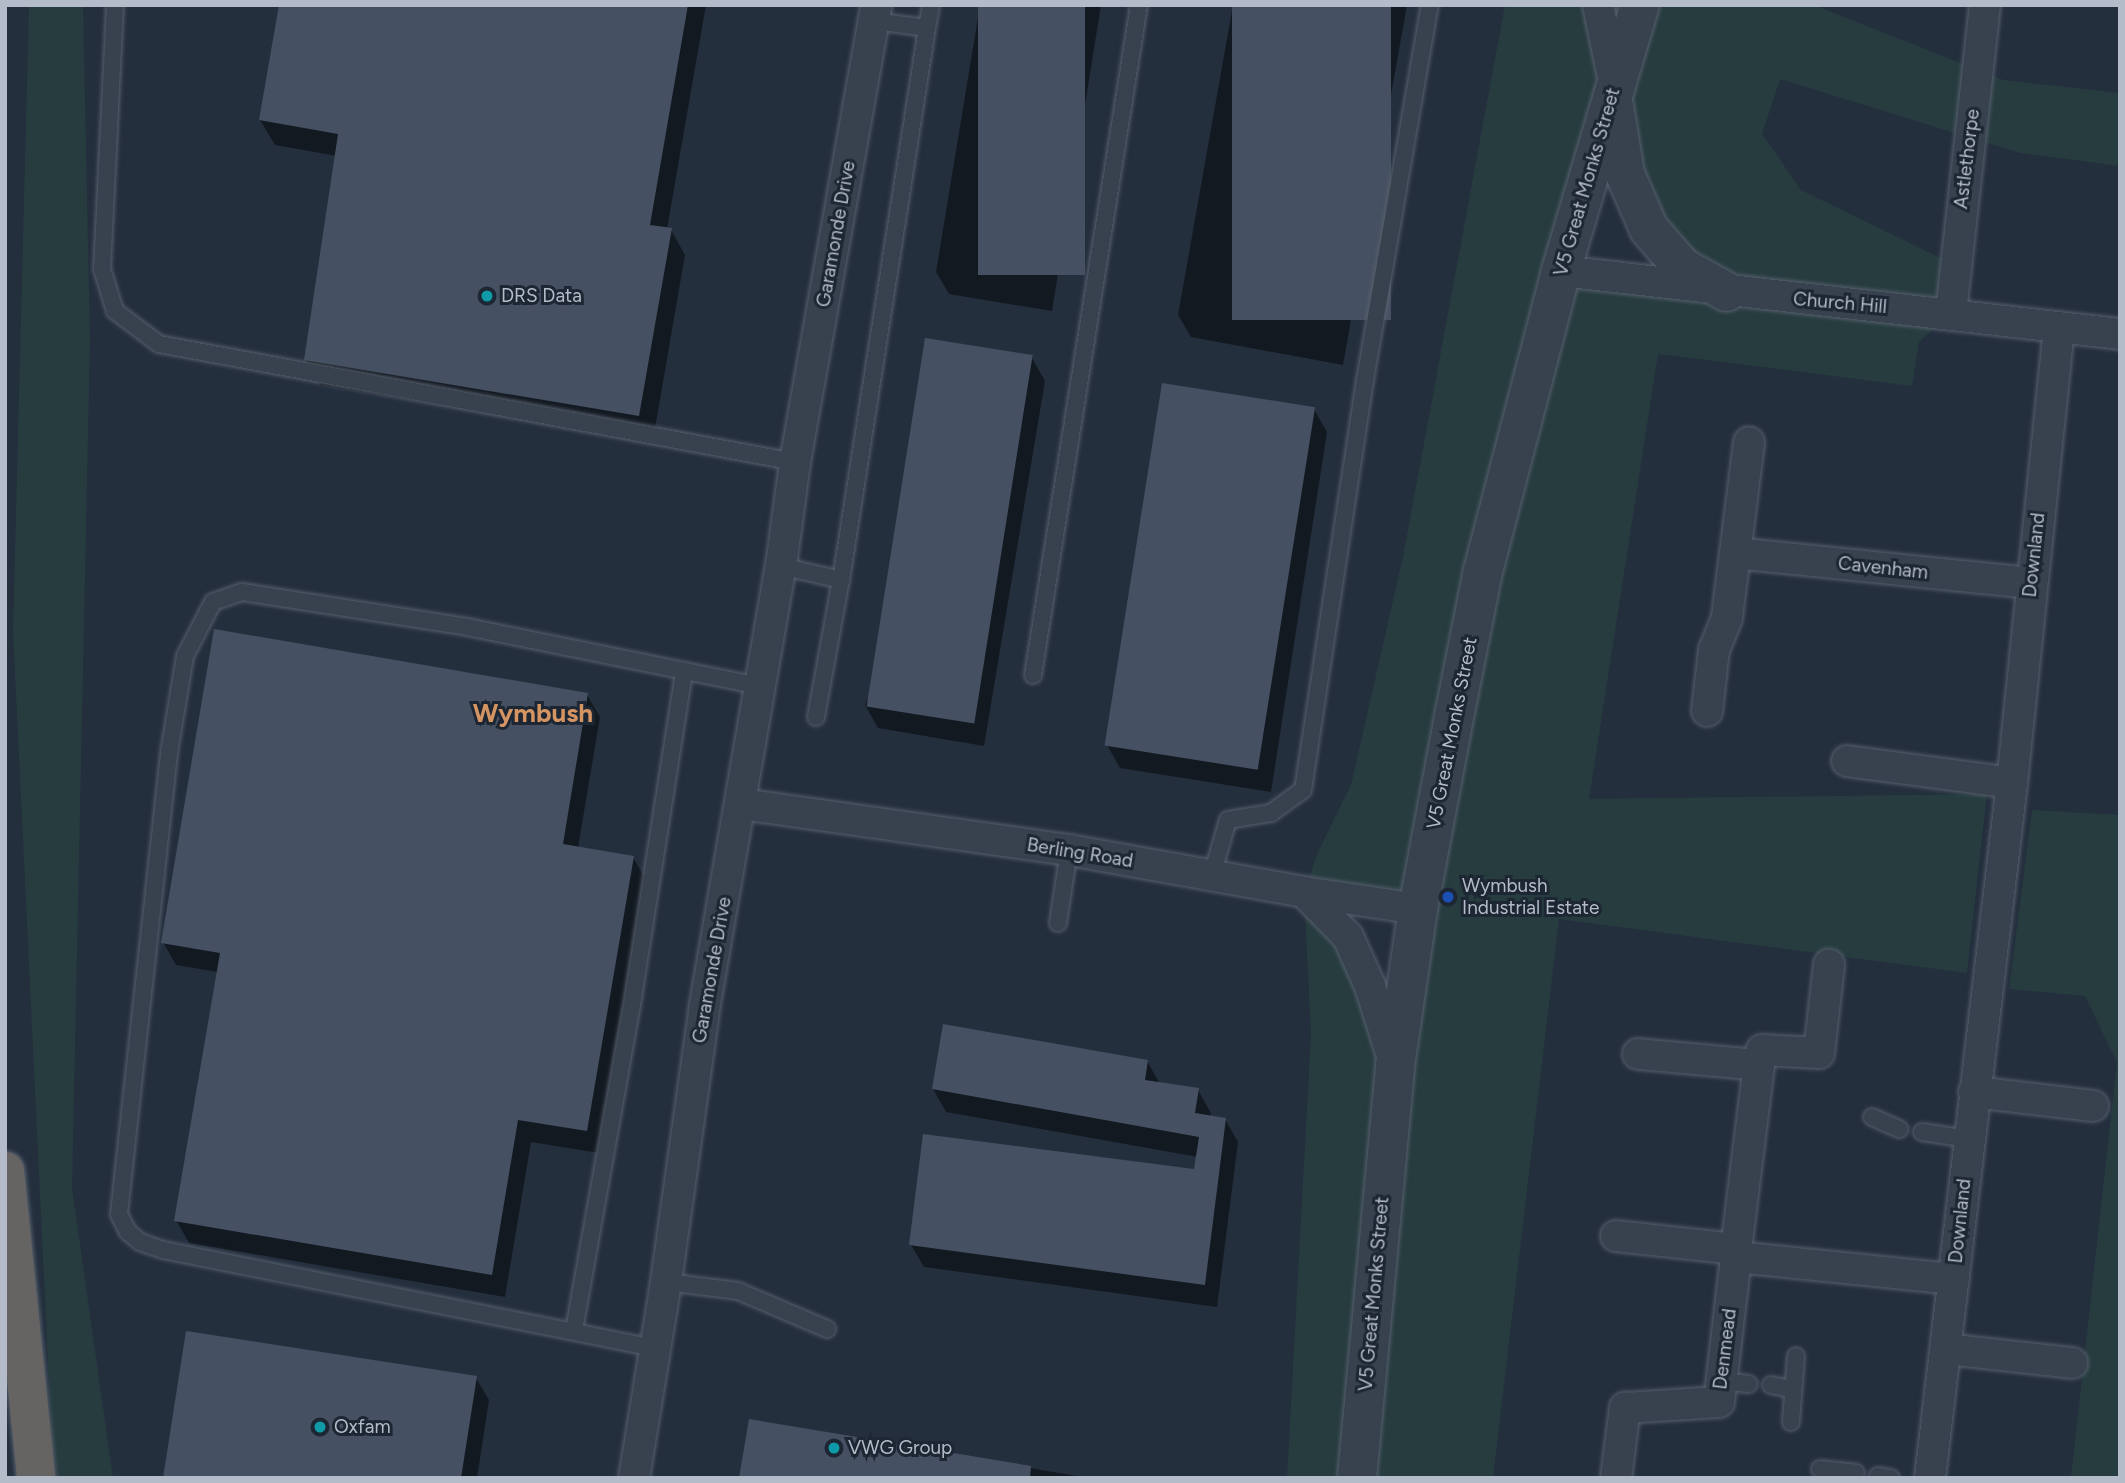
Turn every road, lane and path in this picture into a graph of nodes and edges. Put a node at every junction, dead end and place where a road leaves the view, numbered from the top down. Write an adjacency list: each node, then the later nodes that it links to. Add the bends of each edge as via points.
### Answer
1 (115, 5): 17 (lane, via 102,268 115,311 159,344)
2 (931, 5): 9 (lane)
3 (1139, 5): 23 (lane)
4 (1430, 5): 31 (lane, via 1365,380 1303,790 1271,813 1228,820)
5 (1598, 5): 10 (street)
6 (1640, 5): 10 (street, V5 Great Monks Street)
7 (1985, 5): 13 (street, Astlethorpe)
8 (875, 13): 9 (lane); 17 (street, Garamonde Drive)
9 (927, 27): 20 (lane)
10 (1614, 93): 11 (street, V5 Great Monks Street); 12 (street, via 1625,174 1649,229 1682,267)
11 (1561, 271): 12 (street, Church Hill); 33 (street, V5 Great Monks Street, via 1483,571)
12 (1727, 292): 13 (street, Church Hill)
13 (1951, 313): 14 (street, Church Hill)
14 (2059, 328): 15 (street, Church Hill); 21 (street, Downland)
15 (2120, 334)
16 (1749, 442): 18 (street)
17 (795, 462): 19 (street, Garamonde Drive)
18 (1735, 553): 21 (street, Cavenham); 25 (street, via 1727,617 1714,650)
19 (781, 566): 20 (lane); 24 (street, Garamonde Drive)
20 (841, 580): 26 (lane)
21 (2030, 583): 28 (street, Downland)
22 (684, 671): 24 (lane); 51 (lane, via 633,998); 51 (lane, via 455,625 242,592 213,603 185,656 169,753 119,1214 128,1232 163,1250)
23 (1033, 674)
24 (760, 687): 29 (street, Garamonde Drive)
25 (1707, 711)
26 (816, 717)
27 (1847, 761): 28 (street)
28 (2012, 783): 39 (street, Downland)
29 (741, 804): 30 (street, Berling Road); 49 (street, Garamonde Drive, via 704,1010)
30 (1069, 850): 31 (street, Berling Road); 34 (lane)
31 (1212, 875): 32 (street, Berling Road)
32 (1304, 892): 33 (street, Berling Road); 38 (street, via 1348,937 1370,986)
33 (1418, 909): 38 (street, V5 Great Monks Street)
34 (1059, 923)
35 (1829, 965): 37 (street, via 1819,1054 1762,1050)
36 (1638, 1054): 37 (street)
37 (1759, 1065): 47 (street, Denmead)
38 (1395, 1066): 63 (street, V5 Great Monks Street)
39 (1974, 1092): 40 (street); 44 (street, Downland)
40 (2094, 1106)
41 (1872, 1117): 42 (lane)
42 (1899, 1129)
43 (1922, 1132): 44 (lane)
44 (1969, 1139): 48 (street, Downland)
45 (5, 1171): 61 (highway)
46 (1615, 1236): 47 (street)
47 (1736, 1253): 48 (street); 64 (street, Denmead, via 1735,1383 1719,1402 1625,1408)
48 (1954, 1279): 53 (street, Downland)
49 (666, 1282): 50 (lane, via 738,1291); 52 (street, Garamonde Drive)
50 (827, 1329)
51 (574, 1330): 52 (lane)
52 (654, 1348): 62 (street, Garamonde Drive)
53 (1946, 1349): 55 (street); 65 (street, Downland)
54 (1796, 1356): 57 (lane)
55 (2072, 1363)
56 (1770, 1385): 57 (lane)
57 (1791, 1389): 58 (lane)
58 (1791, 1422)
59 (1820, 1469): 60 (lane)
60 (1856, 1473)
61 (36, 1478)
62 (634, 1478)
63 (1357, 1478)
64 (1616, 1478)
65 (1930, 1478)

